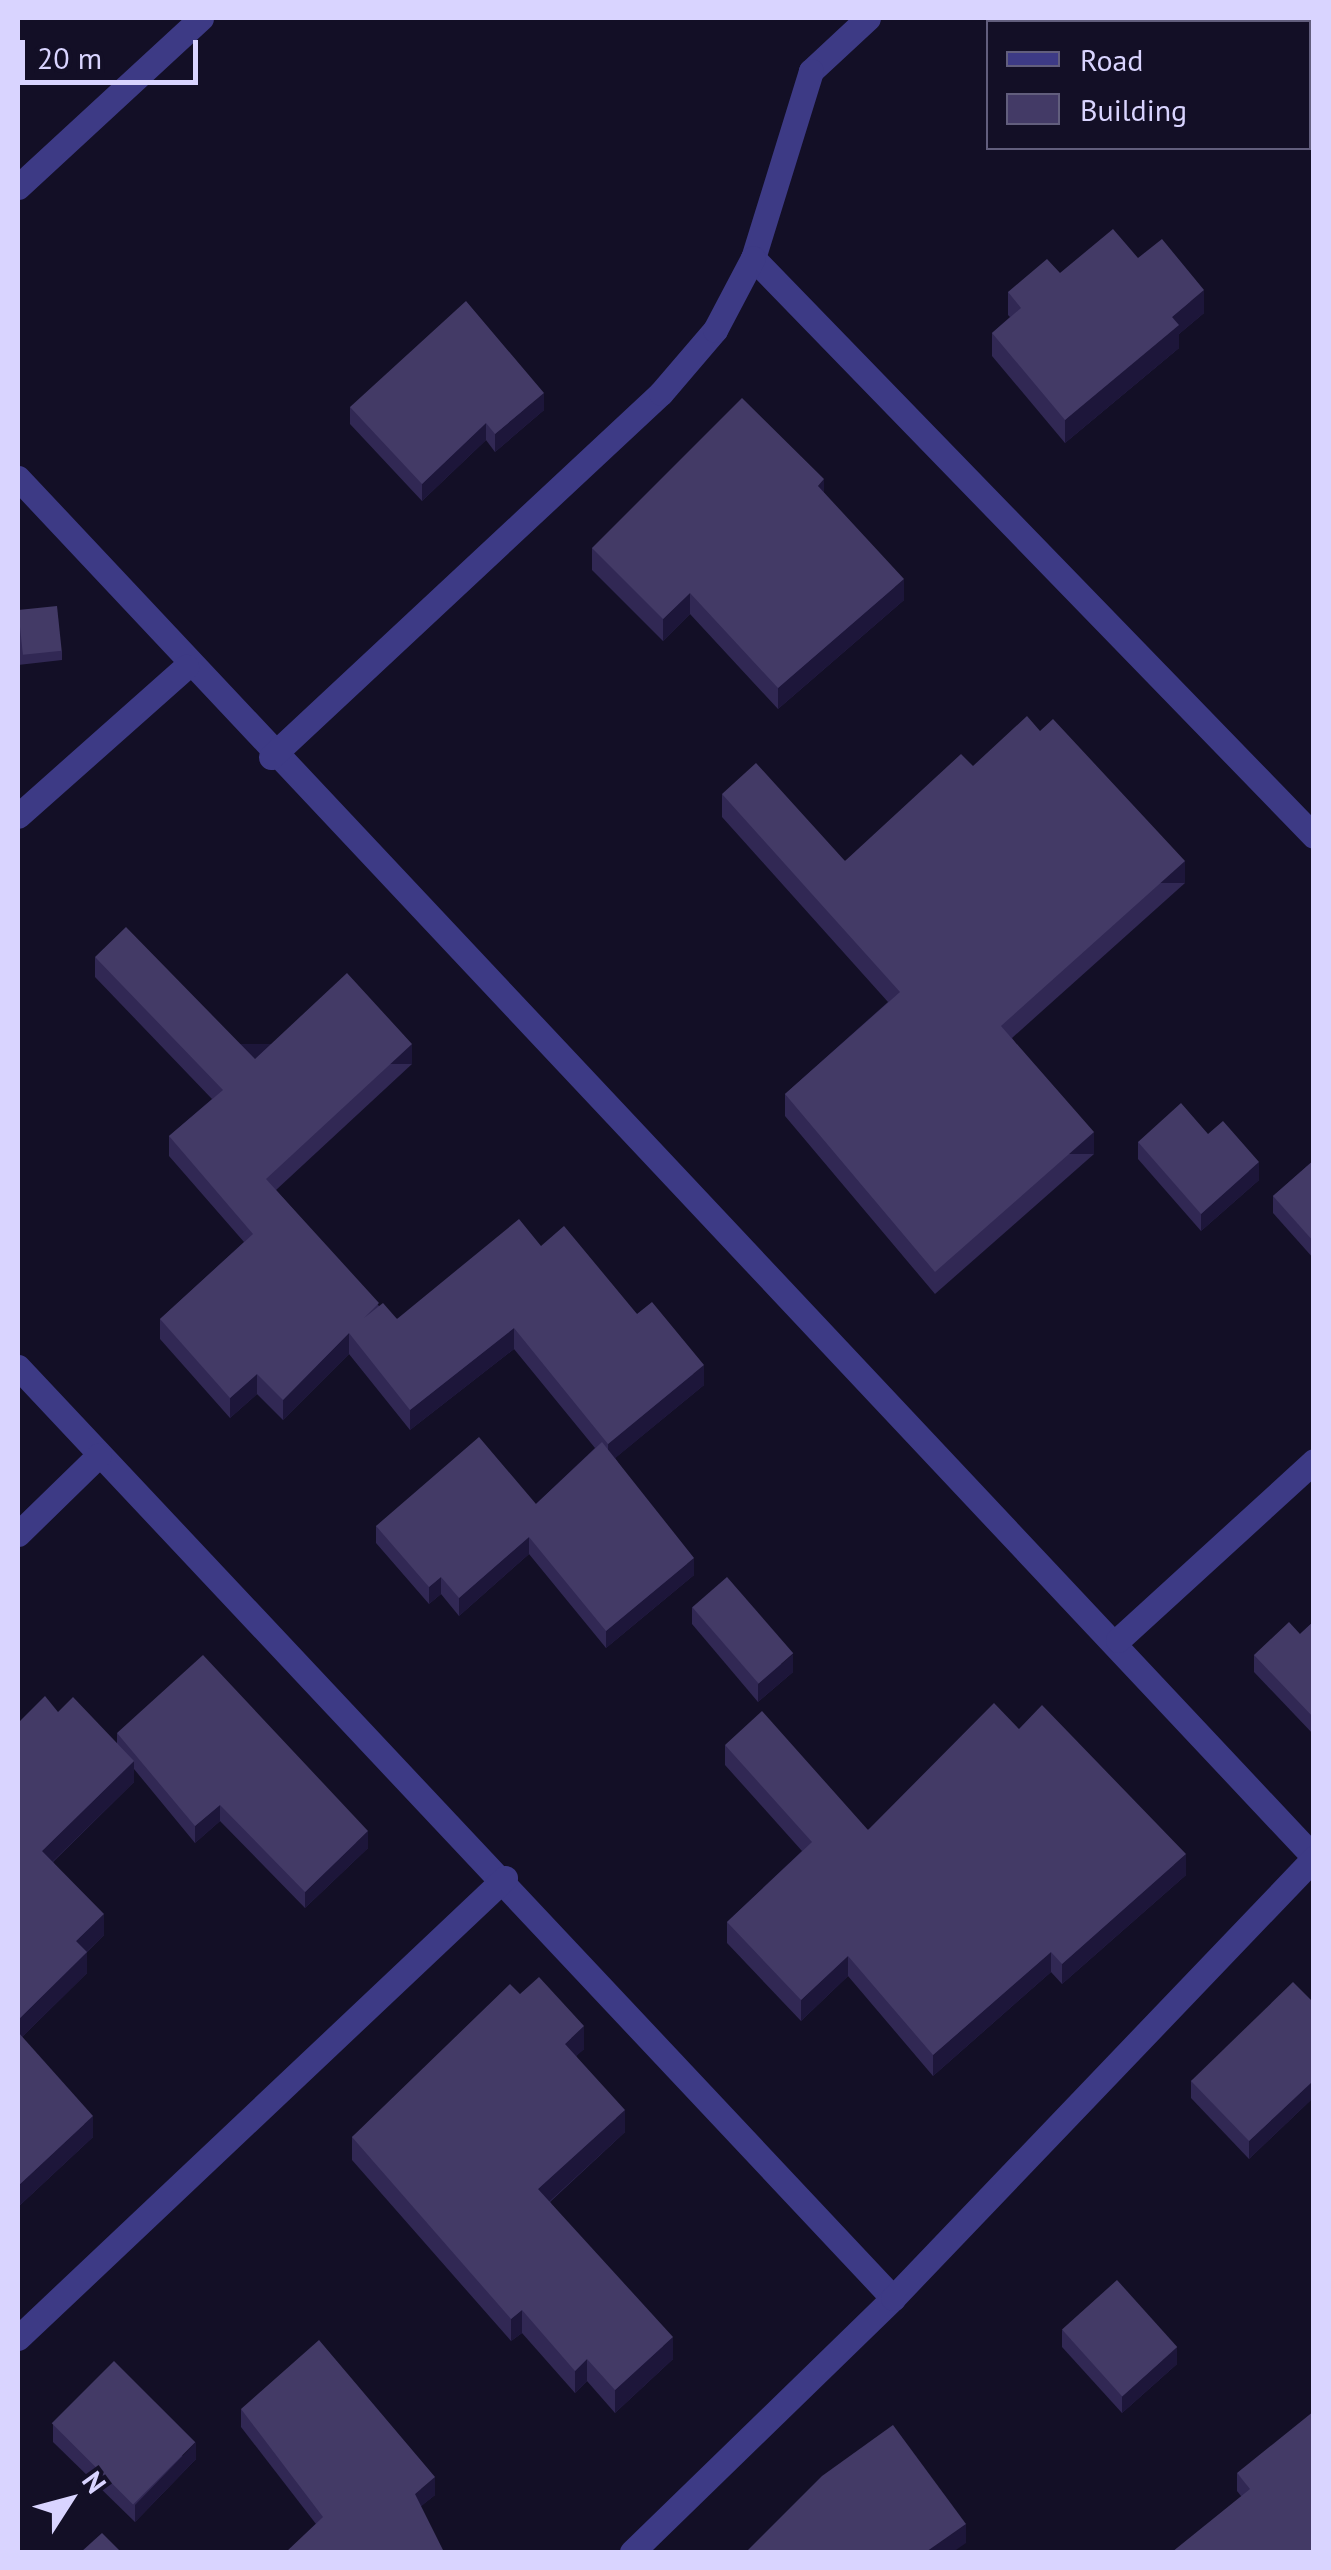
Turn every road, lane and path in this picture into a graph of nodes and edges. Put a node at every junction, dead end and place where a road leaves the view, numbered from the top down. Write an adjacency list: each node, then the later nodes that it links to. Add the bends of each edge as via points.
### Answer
1 (201, 18): 3 (street)
2 (868, 18): 4 (street, via 812,71)
3 (18, 187)
4 (753, 258): 7 (street, via 714,330 661,393); 9 (street)
5 (18, 478): 6 (street)
6 (186, 667): 7 (street); 8 (street)
7 (271, 757): 14 (street)
8 (18, 816)
9 (1314, 836)
10 (18, 1367): 11 (street)
11 (98, 1455): 13 (street); 16 (street)
12 (1314, 1461): 14 (street)
13 (18, 1534)
14 (1118, 1640): 15 (street)
15 (1314, 1858): 17 (street)
16 (505, 1878): 17 (street); 18 (street)
17 (893, 2298): 19 (street)
18 (18, 2338)
19 (632, 2552)

